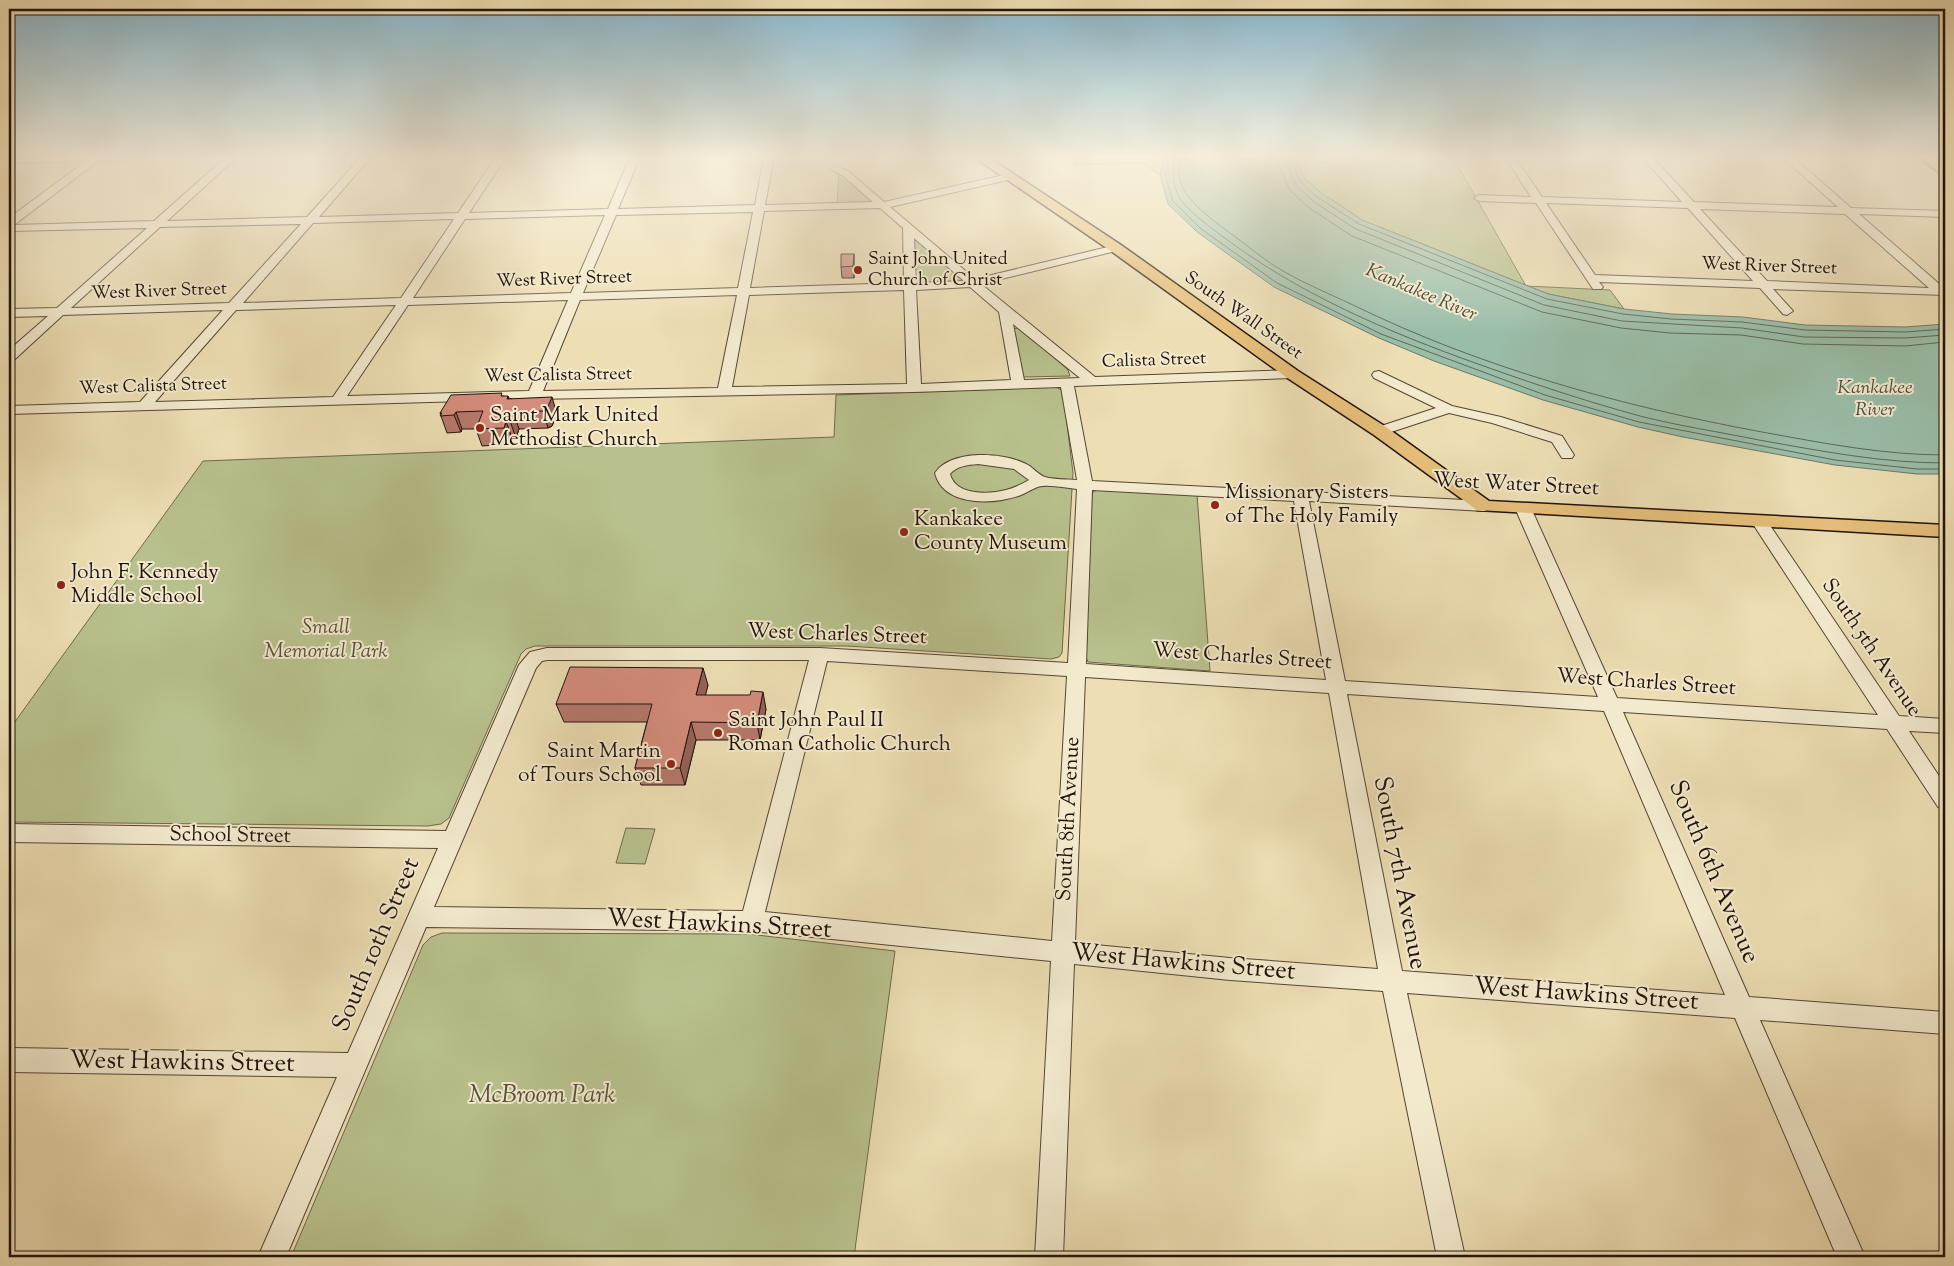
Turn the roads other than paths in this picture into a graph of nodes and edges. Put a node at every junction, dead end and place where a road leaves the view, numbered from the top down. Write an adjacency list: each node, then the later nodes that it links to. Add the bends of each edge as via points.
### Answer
1 (167, 216): 13 (street)
2 (313, 216): 12 (street)
3 (459, 216): 12 (street)
4 (462, 216): 25 (street)
5 (610, 216): 24 (street)
6 (757, 216): 22 (street)
7 (896, 216): 14 (street)
8 (1067, 216): 16 (main road, South Wall Street)
9 (1551, 216): 17 (street)
10 (1701, 216): 19 (street)
11 (1855, 216): 23 (street)
12 (310, 220): 13 (street); 26 (street)
13 (158, 224): 15 (street); 29 (street)
14 (908, 226): 18 (street); 20 (street)
15 (9, 228)
16 (1116, 248): 18 (street, West River Street); 32 (main road, South Wall Street)
17 (1592, 278): 19 (street, West River Street); 21 (street)
18 (974, 283): 20 (street, West River Street); 27 (street)
19 (1763, 284): 23 (street, West River Street); 28 (street)
20 (910, 287): 22 (street, West River Street); 37 (street)
21 (1599, 289)
22 (743, 292): 24 (street, West River Street); 38 (street)
23 (1943, 292)
24 (576, 297): 25 (street, West River Street); 39 (street)
25 (405, 302): 26 (street, West River Street); 40 (street)
26 (232, 307): 29 (street, West River Street); 41 (street)
27 (1005, 311): 34 (street); 36 (street)
28 (1788, 311)
29 (60, 312): 30 (street, West River Street); 31 (street)
30 (9, 313)
31 (9, 357)
32 (1292, 374): 34 (street, Calista Street); 44 (main road, South Wall Street)
33 (1379, 375): 42 (street)
34 (1093, 382): 35 (street, Calista Street)
35 (1068, 383): 36 (street, Calista Street); 47 (street, South 8th Avenue)
36 (1018, 384): 37 (street, West Calista Street)
37 (914, 388): 38 (street, West Calista Street)
38 (724, 392): 39 (street, West Calista Street)
39 (534, 395): 40 (street, West Calista Street)
40 (338, 400): 41 (street, West Calista Street)
41 (144, 406): 43 (street, West Calista Street)
42 (1448, 409): 44 (street); 45 (street, via 1557,439)
43 (9, 410)
44 (1380, 431): 49 (main road, South Wall Street)
45 (1567, 455)
46 (1039, 481): 46 (street, via 1021,467 997,461 955,462 942,473 948,487 964,494 1005,495); 47 (street, West Water Street)
47 (1085, 485): 48 (street, West Water Street); 55 (street, South 8th Avenue)
48 (1301, 497): 49 (street, West Water Street); 56 (street, South 7th Avenue)
49 (1484, 506): 50 (main road, West Water Street)
50 (1523, 508): 51 (main road, West Water Street); 57 (street, South 6th Avenue)
51 (1759, 521): 52 (main road, West Water Street); 58 (street, South 5th Avenue)
52 (1945, 531)
53 (820, 654): 54 (street, West Charles Street); 55 (street, West Charles Street); 64 (street)
54 (536, 656): 62 (street, South 10th Street, via 528,665)
55 (1077, 669): 56 (street, West Charles Street); 65 (street, South 8th Avenue)
56 (1336, 686): 57 (street, West Charles Street); 66 (street, South 7th Avenue)
57 (1611, 704): 58 (street, West Charles Street); 67 (street, South 6th Avenue)
58 (1894, 722): 59 (street, West Charles Street); 60 (street, South 5th Avenue)
59 (1945, 726)
60 (1945, 801)
61 (9, 833): 62 (street, School Street)
62 (452, 840): 63 (street, South 10th Street)
63 (420, 917): 64 (street, West Hawkins Street); 70 (street, South 10th Street)
64 (752, 921): 65 (street, West Hawkins Street)
65 (1062, 953): 66 (street, West Hawkins Street); 72 (street, South 8th Avenue)
66 (1392, 980): 67 (street, West Hawkins Street); 73 (street, South 7th Avenue)
67 (1740, 1006): 68 (street, West Hawkins Street); 74 (street, South 6th Avenue)
68 (1945, 1023)
69 (9, 1060): 70 (street, West Hawkins Street)
70 (354, 1065): 71 (street, South 10th Street)
71 (272, 1257)
72 (1049, 1257)
73 (1451, 1257)
74 (1851, 1257)

